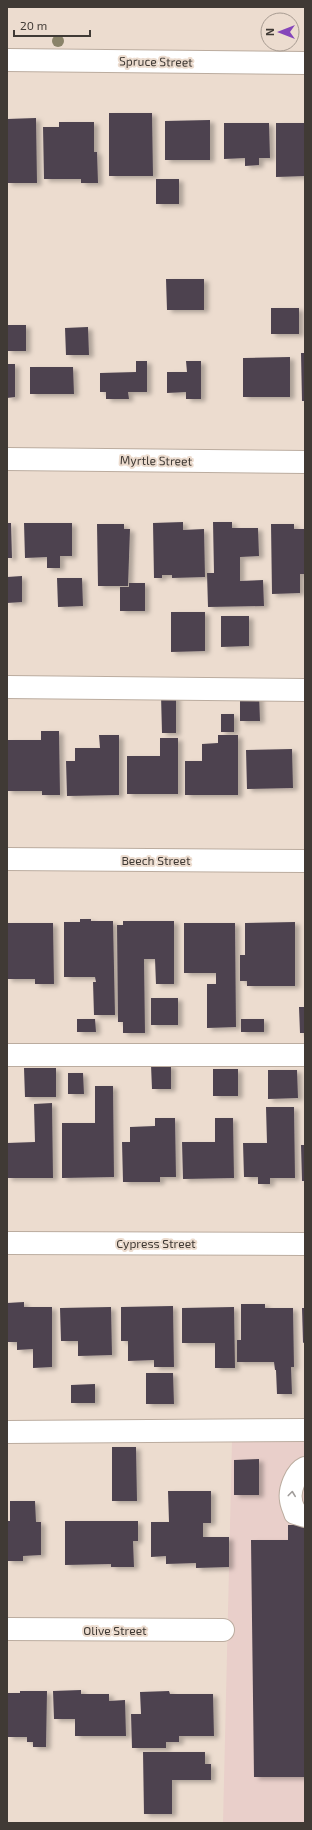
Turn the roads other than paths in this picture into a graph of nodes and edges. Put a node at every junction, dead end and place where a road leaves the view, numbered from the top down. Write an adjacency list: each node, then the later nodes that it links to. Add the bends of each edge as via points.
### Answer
1 (7, 60): 2 (street, Spruce Street)
2 (305, 63)
3 (7, 459): 4 (street, Myrtle Street)
4 (305, 462)
5 (7, 687): 6 (street)
6 (305, 690)
7 (7, 860): 8 (street, Beech Street)
8 (305, 860)
9 (7, 1055): 10 (street)
10 (305, 1055)
11 (7, 1243): 12 (street, Cypress Street)
12 (305, 1244)
13 (305, 1430): 14 (street)
14 (7, 1432)
15 (305, 1468): 16 (street, one-way to 15, via 295,1513 290,1500 300,1470)
16 (305, 1516)
17 (7, 1629): 18 (street, Olive Street)
18 (223, 1630)

